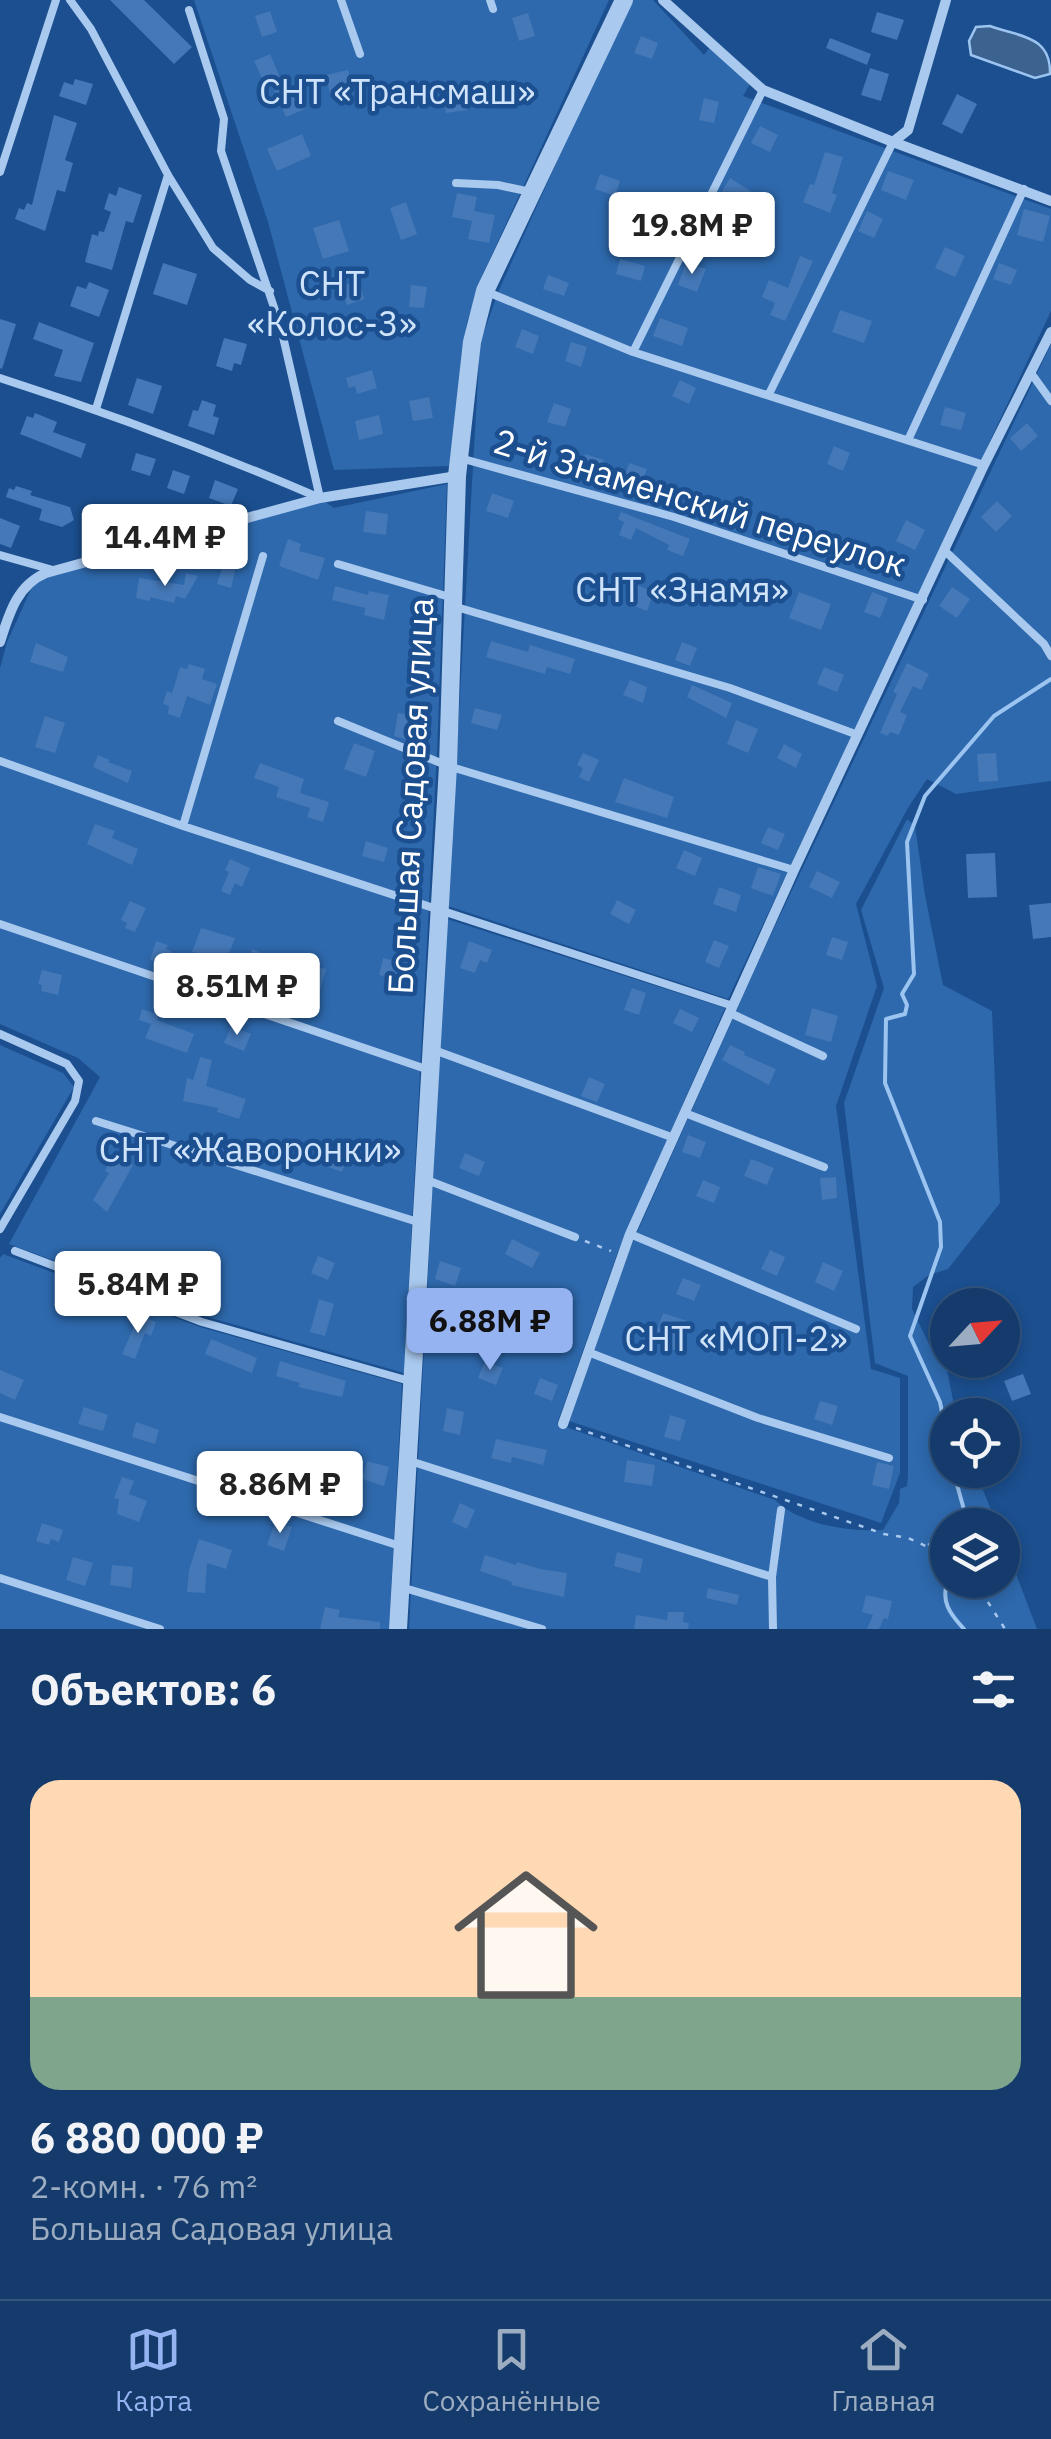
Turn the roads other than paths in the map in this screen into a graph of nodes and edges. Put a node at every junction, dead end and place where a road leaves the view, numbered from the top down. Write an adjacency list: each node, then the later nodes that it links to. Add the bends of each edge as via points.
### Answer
1 (56, 0): 11 (lane)
2 (70, 0): 12 (lane)
3 (341, 0): 8 (lane)
4 (624, 0): 15 (street, Большая Садовая улица)
5 (663, 0): 9 (street)
6 (946, 0): 10 (street, via 908,130)
7 (189, 10): 17 (lane, via 224,119 220,151)
8 (360, 54)
9 (762, 90): 10 (street); 20 (lane)
10 (893, 142): 14 (street); 23 (lane)
11 (0, 172)
12 (168, 175): 17 (lane, via 213,248); 25 (lane)
13 (456, 183): 15 (lane)
14 (1024, 189): 16 (street); 26 (lane)
15 (531, 192): 18 (street, Большая Садовая улица)
16 (1051, 201)
17 (270, 291): 29 (lane)
18 (484, 291): 20 (lane); 28 (street, Большая Садовая улица)
19 (1051, 332): 21 (street)
20 (633, 352): 23 (lane)
21 (1031, 373): 24 (lane); 27 (street)
22 (0, 378): 25 (lane)
23 (769, 394): 26 (lane)
24 (1051, 402)
25 (96, 409): 29 (lane)
26 (909, 438): 27 (lane)
27 (984, 465): 30 (street)
28 (458, 468): 29 (street); 35 (lane, 2-й Знаменский переулок, via 674,517); 36 (street, Большая Садовая улица)
29 (320, 498): 34 (street)
30 (945, 551): 35 (street); 38 (lane)
31 (0, 554): 34 (lane)
32 (262, 556): 43 (lane)
33 (338, 564): 36 (lane)
34 (55, 570): 37 (street, via 36,576 18,596)
35 (923, 600): 40 (street)
36 (453, 602): 40 (lane, via 730,688); 42 (street, Большая Садовая улица)
37 (0, 642)
38 (1051, 656)
39 (338, 722): 42 (lane)
40 (858, 736): 44 (street)
41 (0, 761): 43 (lane)
42 (448, 766): 44 (lane); 45 (street, Большая Садовая улица)
43 (184, 826): 45 (lane)
44 (794, 870): 47 (street)
45 (438, 910): 47 (lane); 49 (street, Большая Садовая улица)
46 (0, 924): 51 (lane)
47 (731, 1010): 50 (lane); 52 (street)
48 (0, 1034): 58 (lane, via 68,1064 79,1081 74,1101)
49 (430, 1049): 51 (street, Большая Садовая улица); 54 (lane)
50 (823, 1056)
51 (429, 1070): 56 (street, Большая Садовая улица)
52 (685, 1113): 54 (street); 55 (lane)
53 (96, 1121): 57 (lane)
54 (674, 1138): 59 (street)
55 (824, 1166)
56 (423, 1178): 57 (street, Большая Садовая улица); 60 (lane)
57 (422, 1223): 64 (street, Большая Садовая улица)
58 (0, 1229)
59 (630, 1234): 62 (lane); 63 (street)
60 (574, 1237)
61 (15, 1251): 64 (lane, via 202,1322)
62 (856, 1329)
63 (588, 1352): 66 (street); 67 (lane, via 758,1418)
64 (413, 1382): 68 (street, Большая Садовая улица)
65 (0, 1417): 70 (lane)
66 (563, 1424)
67 (889, 1458)
68 (410, 1461): 70 (street, Большая Садовая улица); 71 (lane)
69 (781, 1510): 71 (lane)
70 (404, 1547): 73 (street, Большая Садовая улица)
71 (772, 1577): 77 (lane)
72 (0, 1578): 74 (lane)
73 (401, 1587): 75 (street, Большая Садовая улица); 76 (lane)
74 (160, 1629)
75 (398, 1629)
76 (542, 1629)
77 (773, 1629)

